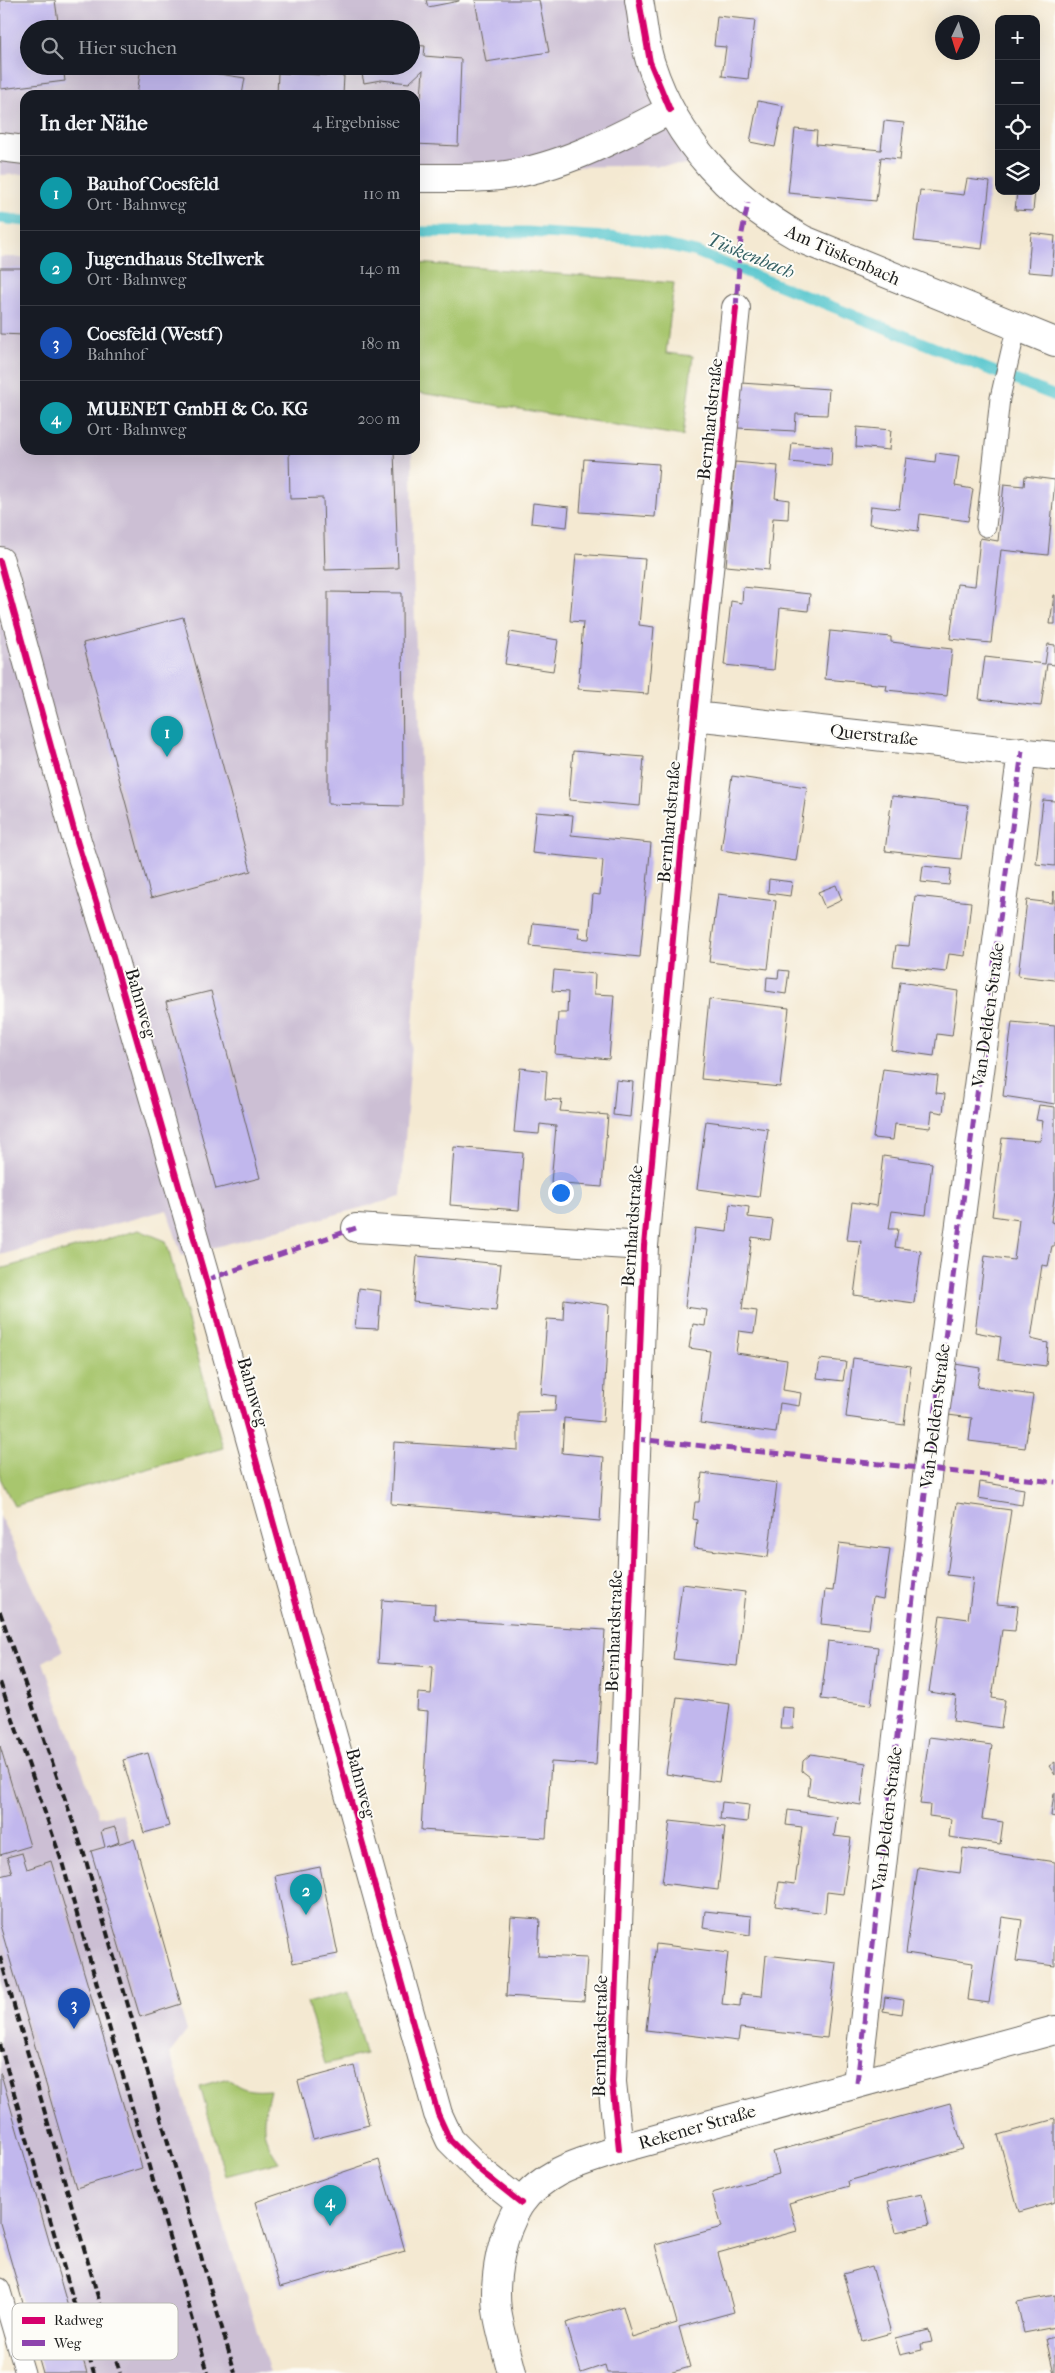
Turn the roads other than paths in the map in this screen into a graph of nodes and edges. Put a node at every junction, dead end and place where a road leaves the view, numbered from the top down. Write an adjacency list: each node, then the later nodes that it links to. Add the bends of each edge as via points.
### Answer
1 (639, 0): 2 (street, Am Tüskenbach, via 650,62)
2 (670, 110): 5 (street, via 617,138 560,161 500,176); 7 (street, Am Tüskenbach, via 701,157 772,222 856,263)
3 (0, 146): 4 (street)
4 (20, 149)
5 (420, 178)
6 (736, 308): 11 (street, Bernhardstraße)
7 (1017, 326): 8 (street, Am Tüskenbach); 9 (lane, via 1000,398)
8 (1055, 342)
9 (986, 527)
10 (0, 561): 19 (street, Bahnweg, via 77,841 206,1280 438,2114 450,2140 482,2172)
11 (694, 716): 12 (street, Querstraße); 15 (street, Bernhardstraße)
12 (1022, 751): 13 (street, Querstraße); 17 (street, Van-Delden-Straße, via 928,1468)
13 (1055, 756)
14 (356, 1228): 15 (street, Bernhardstraße)
15 (644, 1246): 18 (street, Bernhardstraße, via 612,2082)
16 (1055, 2030): 17 (street, Rekener Straße)
17 (857, 2083): 18 (street, Rekener Straße)
18 (619, 2149): 19 (street, Rekener Straße, via 559,2172)
19 (521, 2202): 24 (street, Rekener Straße, via 502,2250 498,2280 497,2309)
20 (0, 2288): 21 (lane)
21 (12, 2329)
22 (21, 2360): 23 (lane)
23 (25, 2373)
24 (512, 2373)

